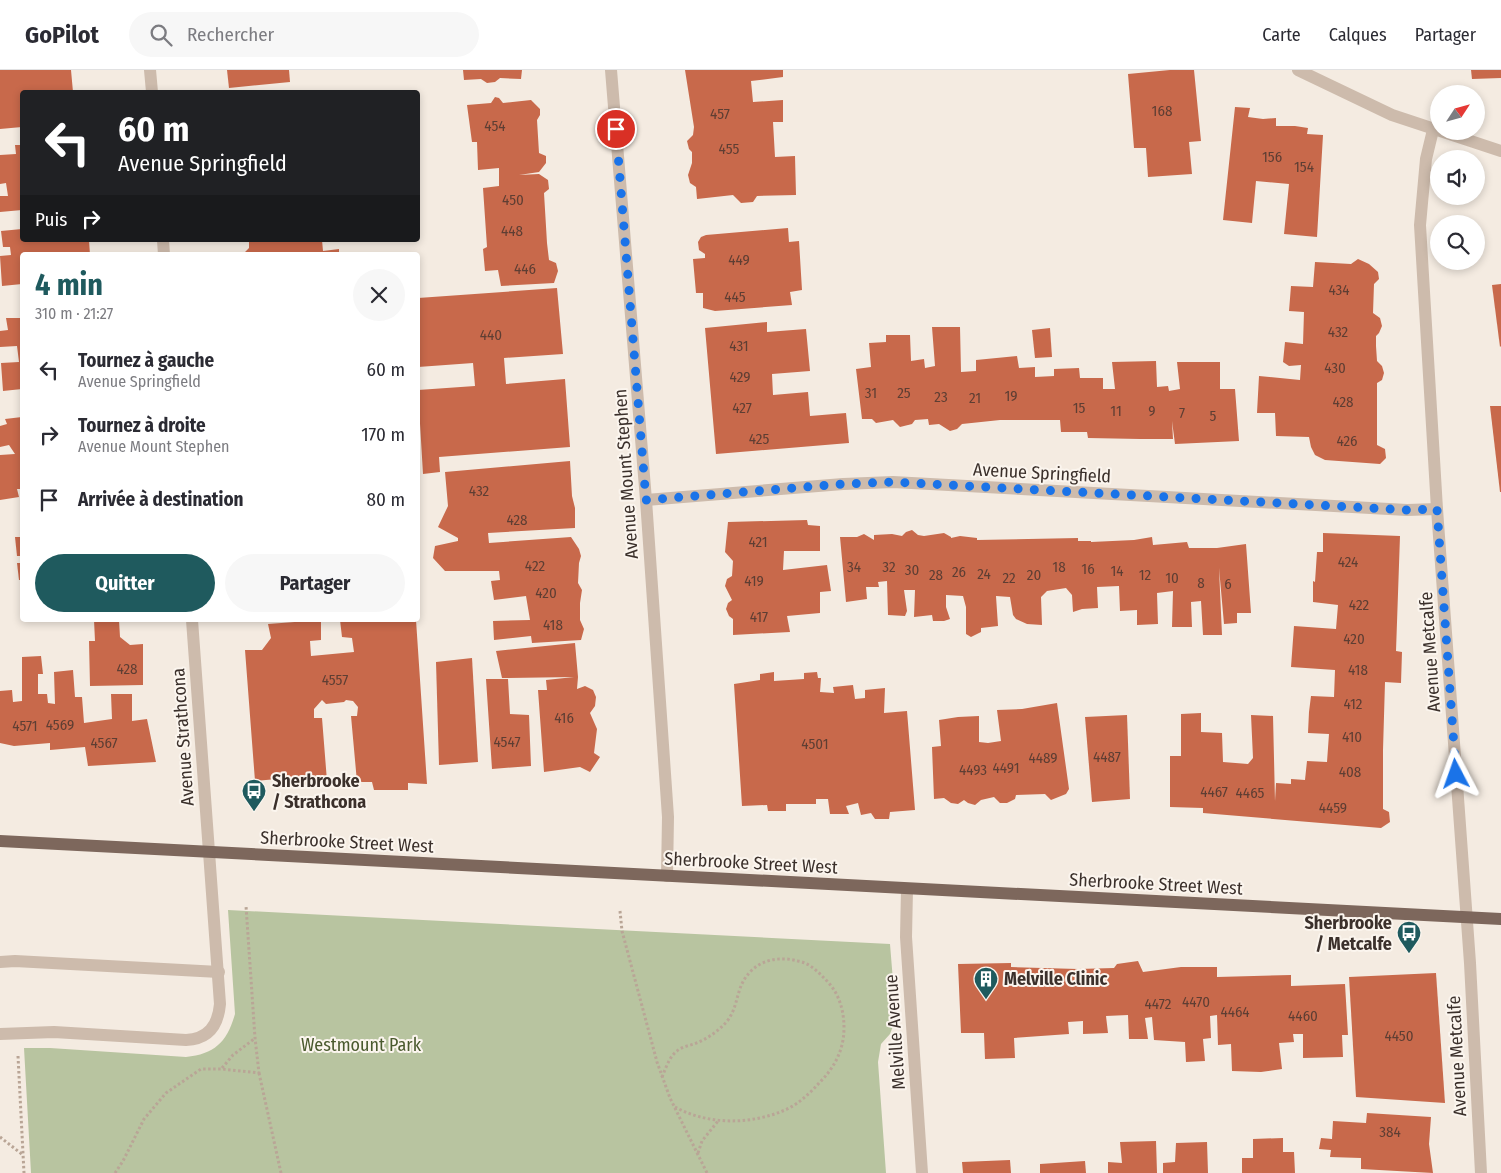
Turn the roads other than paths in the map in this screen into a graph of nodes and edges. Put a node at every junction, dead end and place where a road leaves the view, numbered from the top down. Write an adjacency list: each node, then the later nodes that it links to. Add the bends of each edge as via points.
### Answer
1 (150, 70): 4 (street)
2 (611, 70): 9 (street, Avenue Mount Stephen)
3 (1298, 70): 5 (street, via 1392,115)
4 (152, 90)
5 (1430, 129)
6 (1431, 140): 10 (street, Avenue Metcalfe, via 1420,225)
7 (1465, 140): 8 (street)
8 (1501, 151)
9 (646, 500): 10 (street, Avenue Springfield, via 893,482); 14 (street, Avenue Mount Stephen, via 668,818)
10 (1437, 509): 16 (street, Avenue Metcalfe)
11 (192, 622): 13 (street, Avenue Strathcona)
12 (0, 841): 13 (main road, Sherbrooke Street West)
13 (209, 852): 14 (main road, Sherbrooke Street West); 19 (street, Avenue Strathcona)
14 (667, 876): 15 (main road, Sherbrooke Street West)
15 (907, 889): 16 (main road, Sherbrooke Street West); 21 (street, Melville Avenue, via 906,938)
16 (1466, 917): 17 (main road, Sherbrooke Street West); 22 (street, Avenue Metcalfe)
17 (1501, 919)
18 (0, 962): 19 (street)
19 (218, 972): 20 (street, Avenue Strathcona, via 220,1004 217,1022 208,1034 193,1040 41,1032)
20 (0, 1034)
21 (922, 1173)
22 (1482, 1173)

